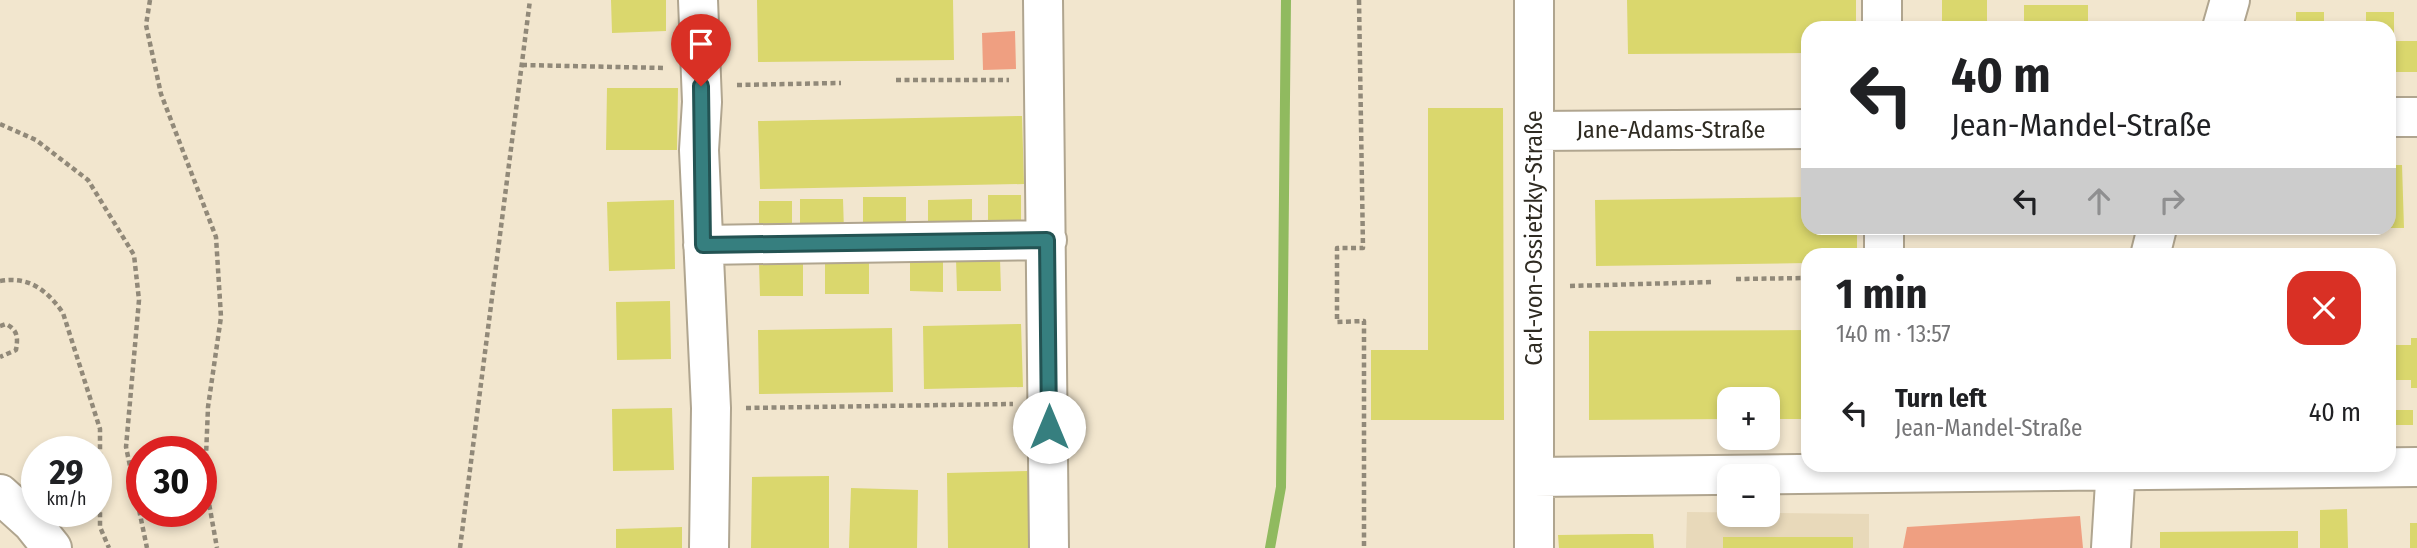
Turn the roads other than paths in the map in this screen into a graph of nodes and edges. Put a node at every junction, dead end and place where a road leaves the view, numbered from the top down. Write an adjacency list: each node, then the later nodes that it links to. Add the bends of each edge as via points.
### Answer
1 (698, 0): 13 (street)
2 (1043, 0): 12 (street)
3 (1534, 0): 11 (street, Carl-von-Ossietzky-Straße)
4 (1882, 0): 6 (street)
5 (2230, 0): 7 (street)
6 (1882, 21)
7 (2224, 21)
8 (2396, 117): 9 (street)
9 (2417, 117)
10 (1801, 129): 11 (street, Jane-Adams-Straße)
11 (1534, 131): 18 (street, Carl-von-Ossietzky-Straße)
12 (1047, 240): 13 (street); 22 (street)
13 (703, 245): 21 (street, via 711,408)
14 (2396, 467): 15 (street)
15 (2417, 467)
16 (1801, 471): 18 (street)
17 (2116, 472): 24 (street)
18 (1534, 477): 23 (street, Carl-von-Ossietzky-Straße)
19 (0, 494): 20 (street)
20 (52, 548)
21 (709, 548)
22 (1049, 548)
23 (1534, 548)
24 (2111, 548)

